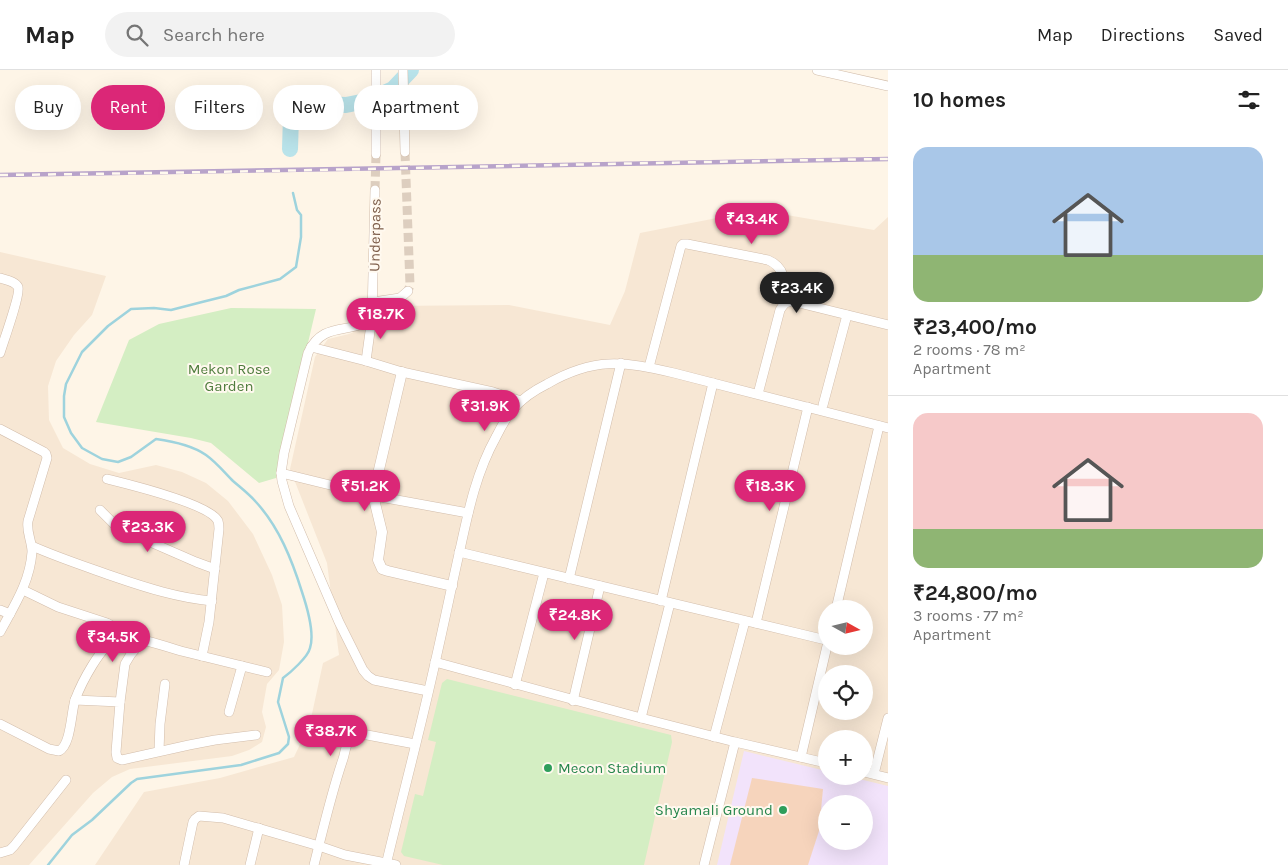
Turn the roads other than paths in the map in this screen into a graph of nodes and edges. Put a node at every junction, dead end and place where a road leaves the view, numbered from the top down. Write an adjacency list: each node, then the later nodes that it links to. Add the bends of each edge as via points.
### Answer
1 (403, 70): 5 (street)
2 (817, 70): 4 (street)
3 (376, 71): 6 (street)
4 (888, 86)
5 (405, 152)
6 (376, 154)
7 (376, 190): 10 (street, Underpass)
8 (0, 278): 16 (street, via 16,284 18,289)
9 (408, 291): 10 (street, via 400,298)
10 (373, 302): 13 (street, Underpass)
11 (786, 302): 12 (street, via 799,302); 19 (street, via 782,273 774,263 683,244); 22 (street, via 780,310)
12 (847, 315): 14 (street); 24 (street)
13 (372, 316): 15 (street, via 362,324 321,336); 17 (street, Underpass)
14 (888, 325)
15 (311, 347): 17 (street); 28 (street, via 284,453)
16 (0, 353)
17 (366, 361): 20 (street)
18 (620, 363): 19 (street); 23 (street, via 578,369 553,380); 37 (street)
19 (649, 367): 21 (street)
20 (402, 372): 23 (street); 30 (street)
21 (713, 383): 22 (street); 43 (street)
22 (758, 394): 25 (street)
23 (521, 401): 32 (street, via 503,424 486,456)
24 (823, 405)
25 (808, 407): 26 (street); 47 (street)
26 (884, 427): 41 (street)
27 (0, 429): 33 (street, via 47,456 28,521)
28 (282, 473): 30 (street); 59 (street, via 289,506 363,670 374,680)
29 (107, 479): 35 (street, via 184,502 214,517 219,524)
30 (373, 495): 32 (street); 38 (street, via 382,532 378,560 382,569)
31 (100, 510): 35 (street, via 126,531)
32 (468, 513): 34 (street)
33 (32, 546): 40 (street); 42 (street, via 136,584)
34 (459, 552): 36 (street); 38 (street)
35 (214, 569): 42 (street)
36 (544, 572): 37 (street); 58 (street)
37 (569, 579): 39 (street)
38 (452, 586): 54 (street)
39 (600, 586): 43 (street); 61 (street)
40 (23, 590): 45 (street); 49 (street, via 58,607 112,624)
41 (838, 600)
42 (212, 601): 53 (street)
43 (666, 602): 46 (street); 64 (street)
44 (0, 610): 45 (street)
45 (10, 614): 48 (street)
46 (745, 621): 47 (street); 68 (street)
47 (756, 623): 50 (street)
48 (0, 632)
49 (121, 637): 51 (street); 60 (street, via 114,639 99,654)
50 (818, 638)
51 (142, 640): 53 (street); 62 (street, via 125,664)
52 (825, 655): 72 (street)
53 (202, 656): 55 (street)
54 (435, 662): 58 (street); 59 (street)
55 (242, 666): 56 (street); 63 (street)
56 (267, 672)
57 (165, 684): 71 (street)
58 (515, 685): 61 (street)
59 (428, 691): 70 (street)
60 (74, 700): 62 (street); 66 (street, via 67,741 61,751 49,749)
61 (573, 700): 64 (street)
62 (120, 702): 71 (street, via 117,758 122,760)
63 (229, 712)
64 (641, 718): 68 (street)
65 (888, 718): 74 (street)
66 (0, 724)
67 (256, 735): 71 (street)
68 (714, 737): 69 (street)
69 (735, 742): 72 (street); 85 (street)
70 (415, 744): 78 (street, via 362,734 352,736); 80 (street)
71 (159, 751)
72 (801, 757): 73 (street)
73 (818, 761)
74 (874, 774): 75 (street)
75 (888, 778)
76 (66, 780): 79 (street, via 14,846)
77 (259, 828): 78 (street); 81 (street, via 224,818 196,817); 82 (street)
78 (319, 846): 80 (street); 83 (street)
79 (0, 852)
80 (386, 864): 84 (street)
81 (184, 865)
82 (250, 865)
83 (314, 865)
84 (396, 865)
85 (704, 865)

